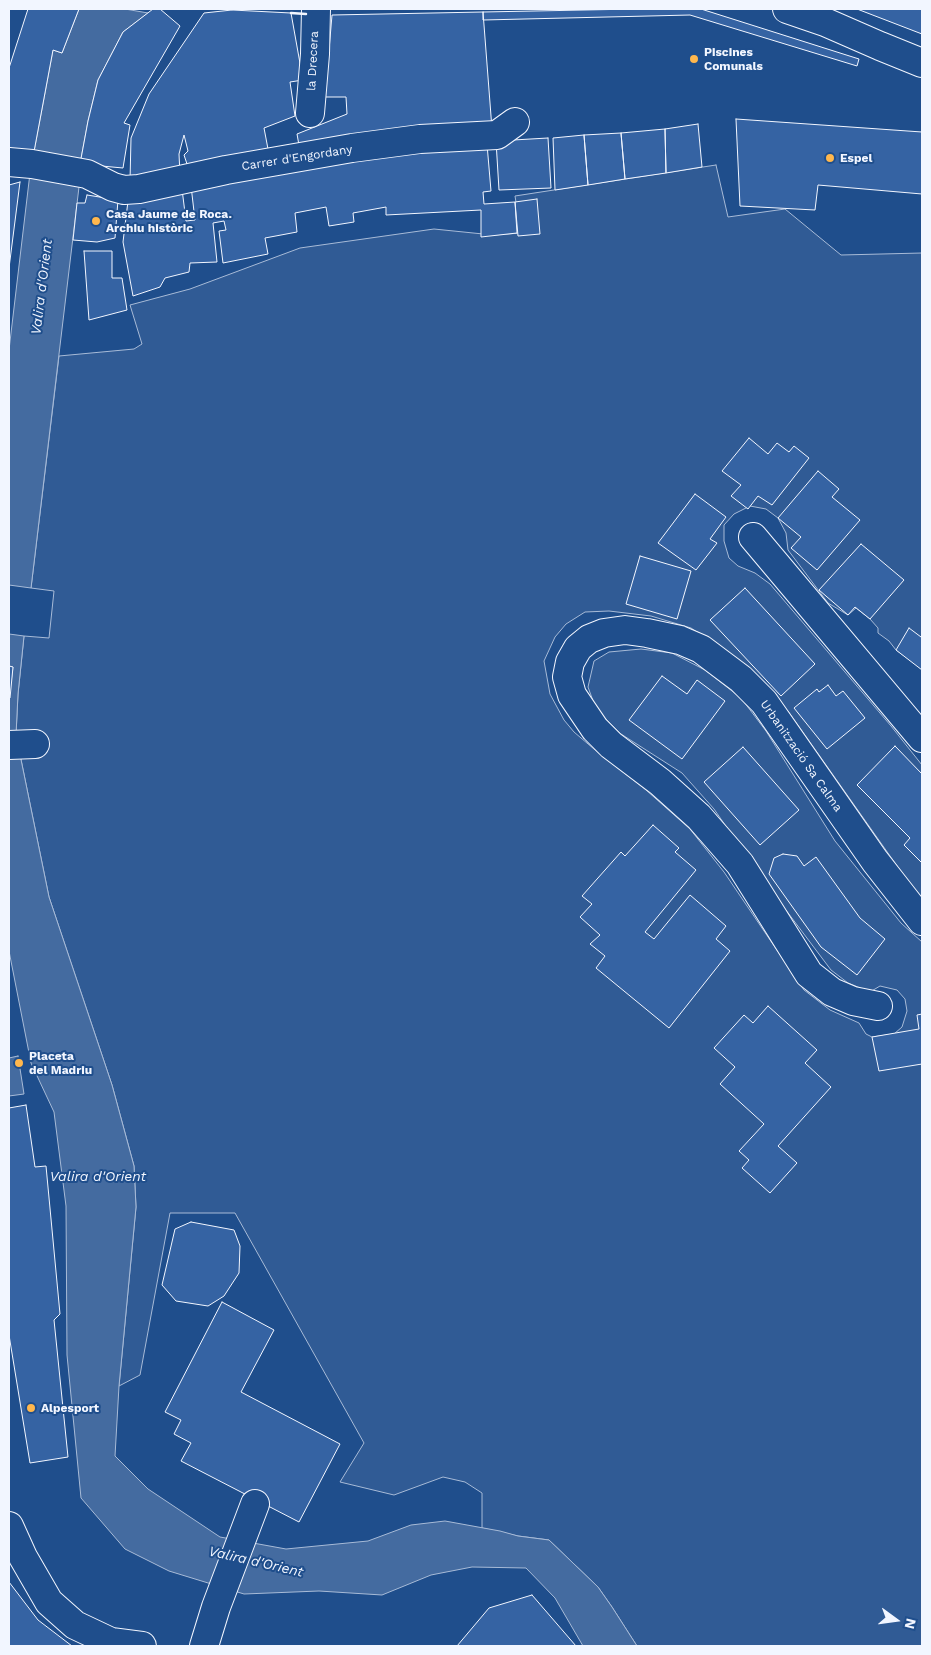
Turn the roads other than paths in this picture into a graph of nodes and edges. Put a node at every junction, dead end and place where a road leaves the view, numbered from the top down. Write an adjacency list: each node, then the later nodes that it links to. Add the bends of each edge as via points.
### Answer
1 (316, 9): 4 (street, la Drecera)
2 (787, 9): 3 (street)
3 (922, 63)
4 (310, 113)
5 (515, 122): 6 (street, Carrer d'Engordany, via 497,135 420,139 283,159 132,190 113,187 87,174)
6 (20, 163)
7 (753, 537): 8 (street)
8 (914, 711): 9 (street)
9 (922, 738)
10 (922, 922): 11 (street, Urbanització Sa Calma, via 875,861 764,702 735,675 680,640 647,633 625,630 604,633 578,648 570,662 567,677 572,695 595,729 699,817 740,864 810,974 832,992)
11 (878, 1006)
12 (252, 1513): 15 (street)
13 (9, 1526): 14 (street, via 22,1557 49,1602 75,1625 102,1638)
14 (142, 1646)
15 (204, 1646)

